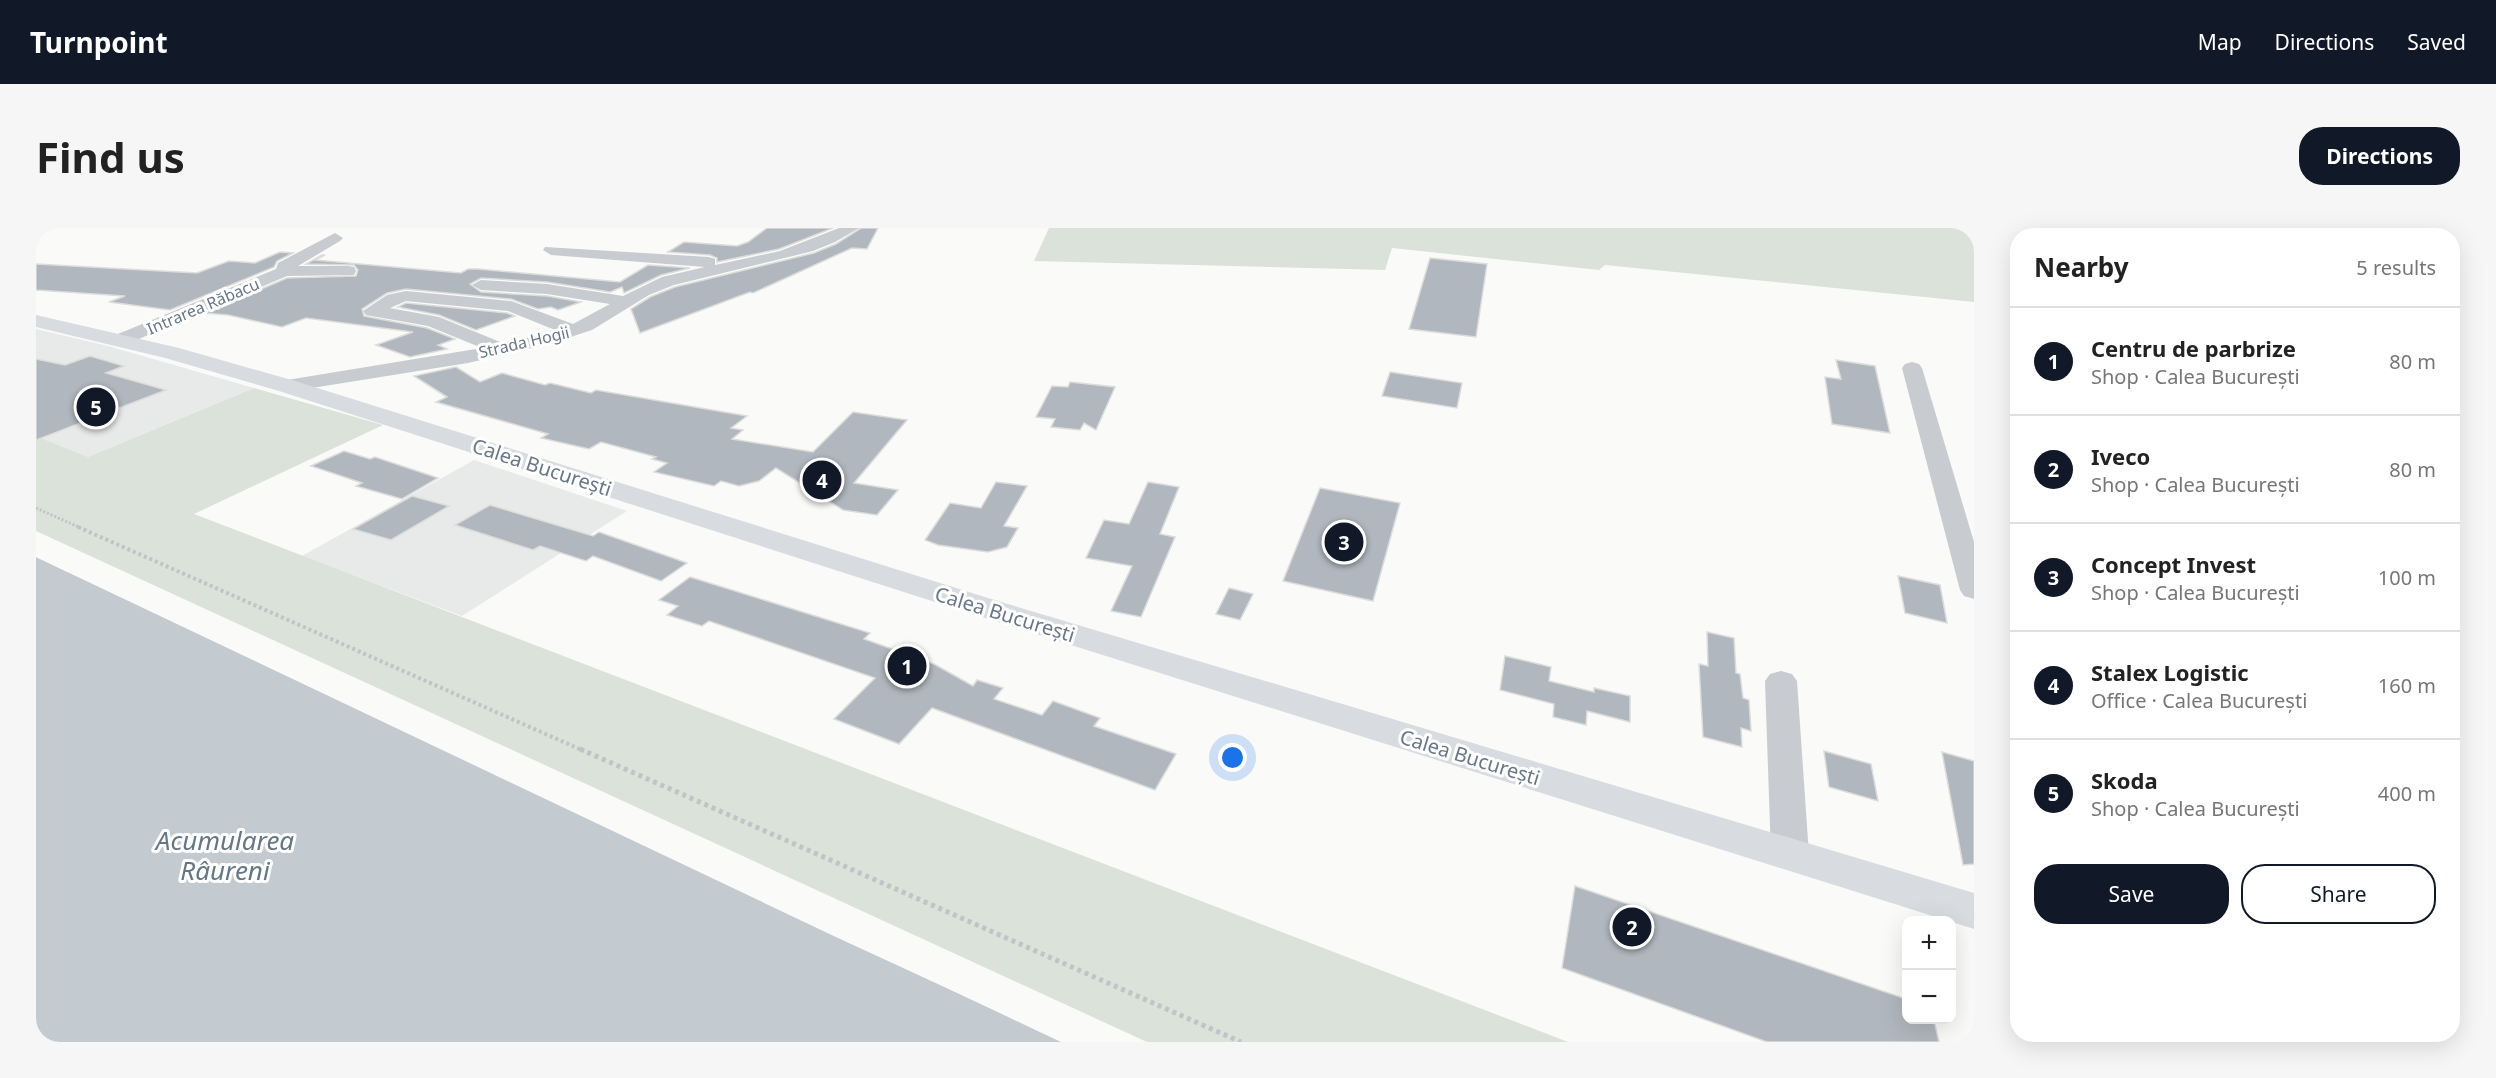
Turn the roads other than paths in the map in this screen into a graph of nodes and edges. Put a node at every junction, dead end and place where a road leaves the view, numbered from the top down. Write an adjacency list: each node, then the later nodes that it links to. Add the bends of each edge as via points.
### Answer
1 (851, 228): 4 (street, Strada Hogii, via 808,246)
2 (335, 238): 5 (street, via 291,260)
3 (551, 250): 4 (street)
4 (738, 265): 8 (street, Strada Hogii, via 662,283)
5 (285, 271): 6 (street); 11 (street, Intrarea Răbacu)
6 (348, 271)
7 (466, 284): 8 (street, via 547,289)
8 (623, 301): 10 (street, Strada Hogii, via 597,321)
9 (36, 321): 11 (highway, Calea București)
10 (573, 331): 12 (street, Strada Hogii); 12 (street, via 511,306 406,296 372,311 432,321)
11 (120, 340): 14 (highway, Calea București)
12 (501, 349): 14 (street, Strada Hogii)
13 (1912, 368): 15 (street)
14 (287, 386): 17 (highway, Calea București, via 977,605)
15 (1974, 590)
16 (1781, 681): 17 (street)
17 (1790, 855): 18 (highway, Calea București)
18 (1974, 911)

